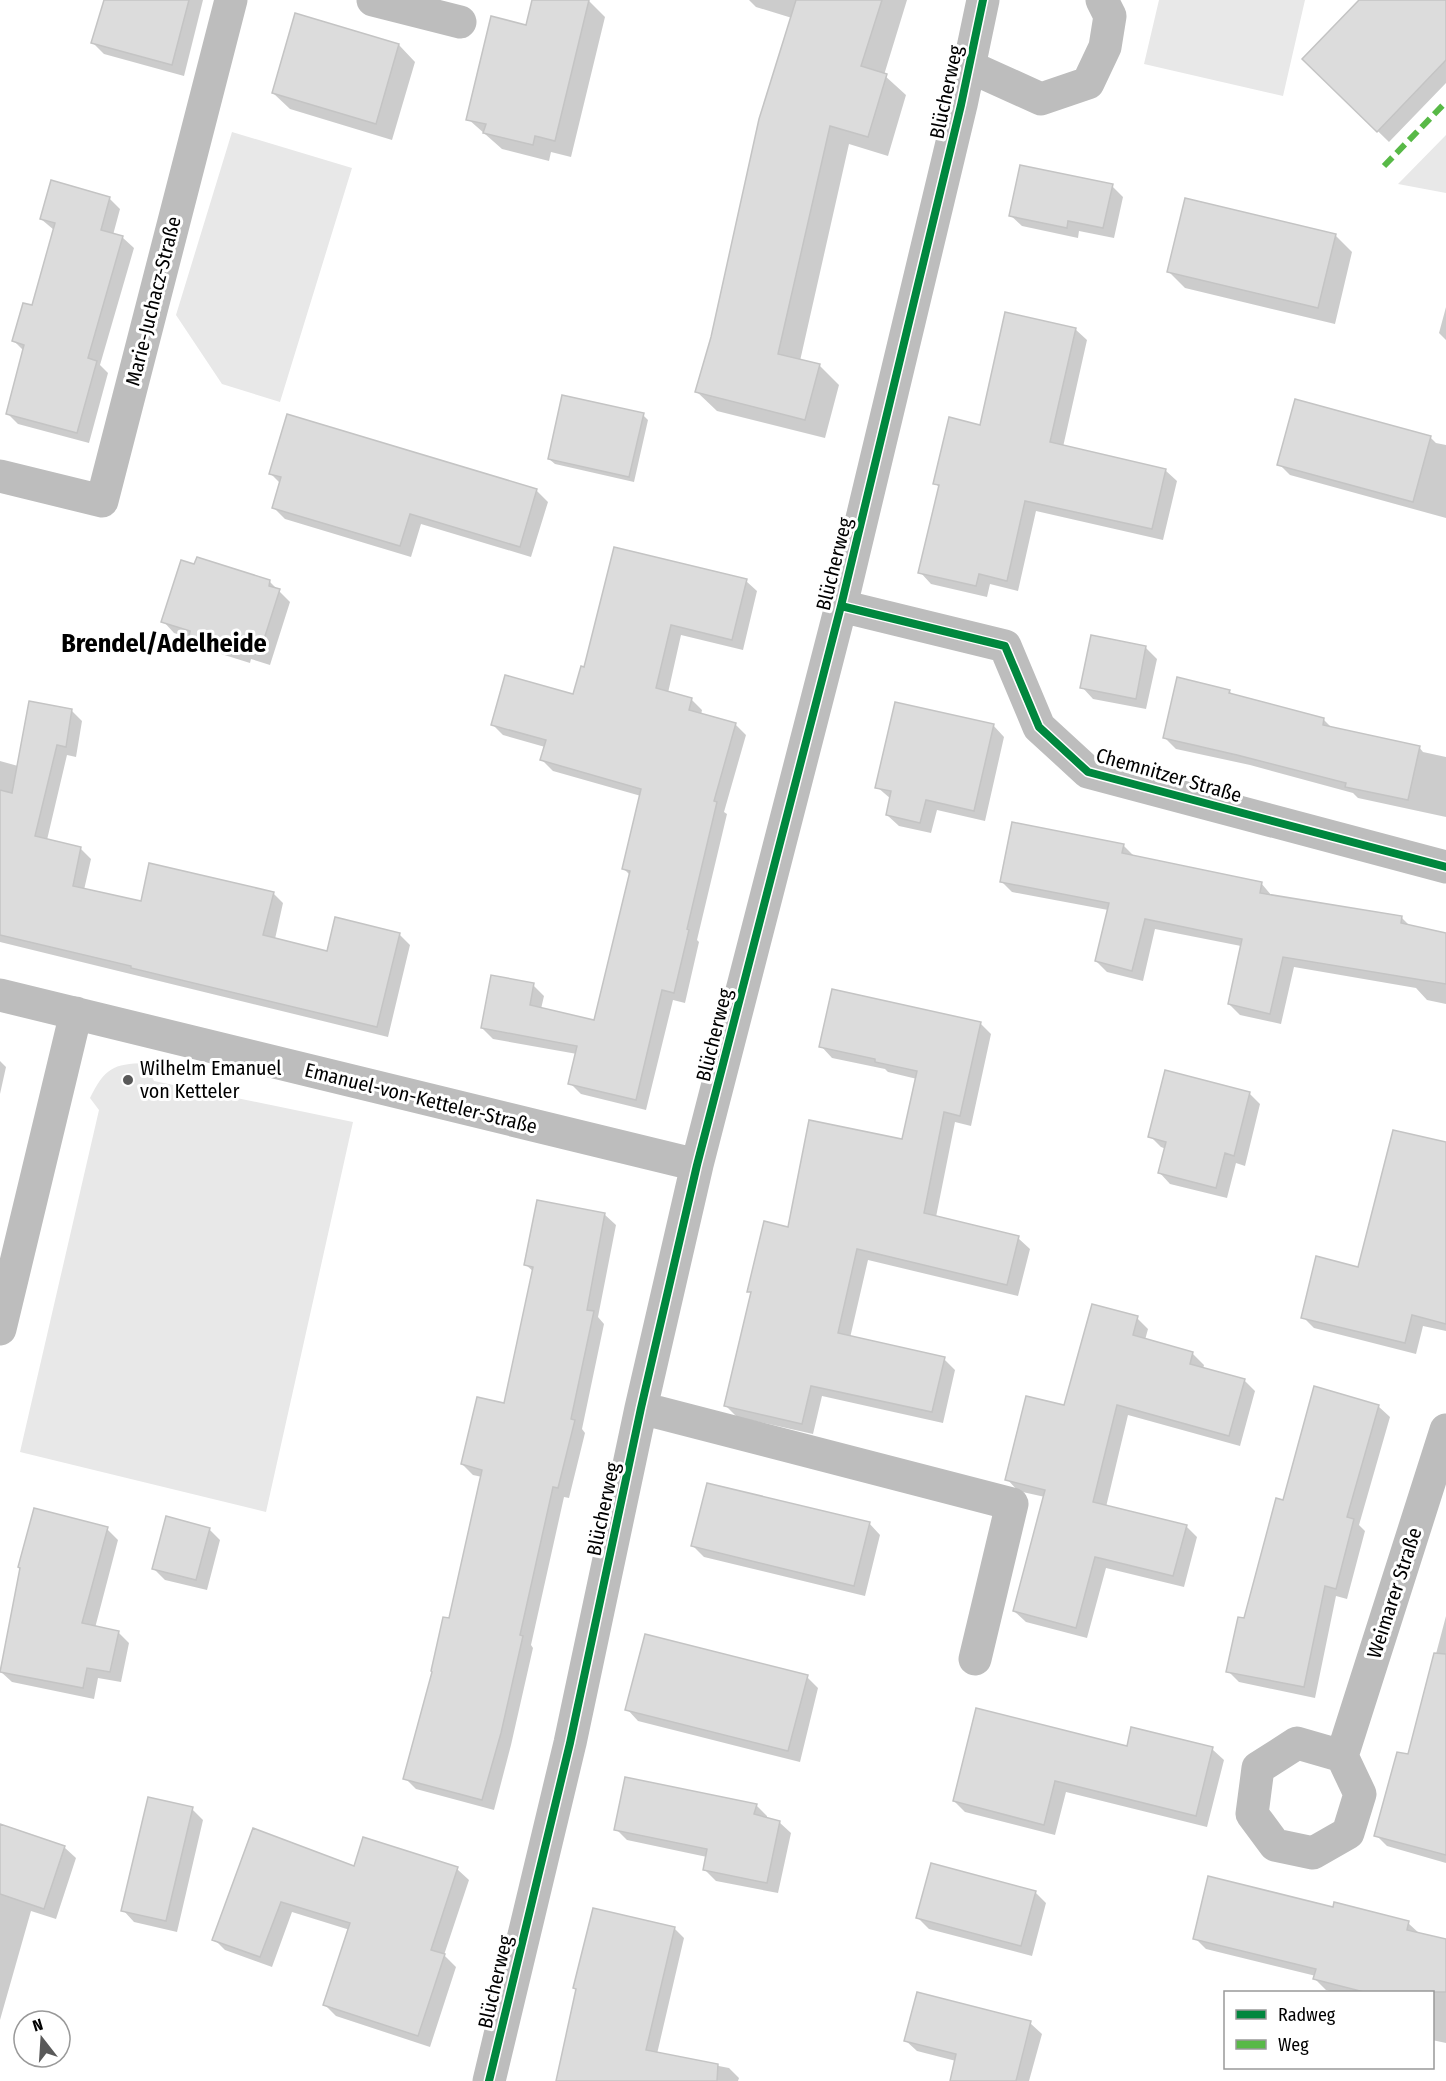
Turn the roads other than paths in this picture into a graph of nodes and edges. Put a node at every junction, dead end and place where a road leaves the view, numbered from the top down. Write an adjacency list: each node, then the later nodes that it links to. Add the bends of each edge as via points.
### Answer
1 (231, 0): 7 (street, Marie-Juchacz-Straße, via 102,501)
2 (373, 0): 5 (street)
3 (983, 0): 6 (street, Blücherweg)
4 (1102, 0): 6 (street, Blücherweg, via 1110,16 1106,47 1088,83 1041,99)
5 (459, 22)
6 (968, 66): 8 (street, Blücherweg)
7 (0, 476)
8 (842, 606): 9 (street, Chemnitzer Straße, via 1005,646 1039,727 1088,772); 12 (street, Blücherweg)
9 (1446, 867)
10 (0, 995): 11 (street, Emanuel-von-Ketteler-Straße)
11 (76, 1013): 12 (street, Emanuel-von-Ketteler-Straße); 13 (street)
12 (697, 1165): 14 (street, Blücherweg)
13 (0, 1329)
14 (641, 1408): 16 (street, via 1012,1504); 18 (street, Blücherweg, via 570,1743)
15 (1446, 1430): 17 (street, Weimarer Straße)
16 (975, 1659)
17 (1342, 1756)
18 (489, 2081)

